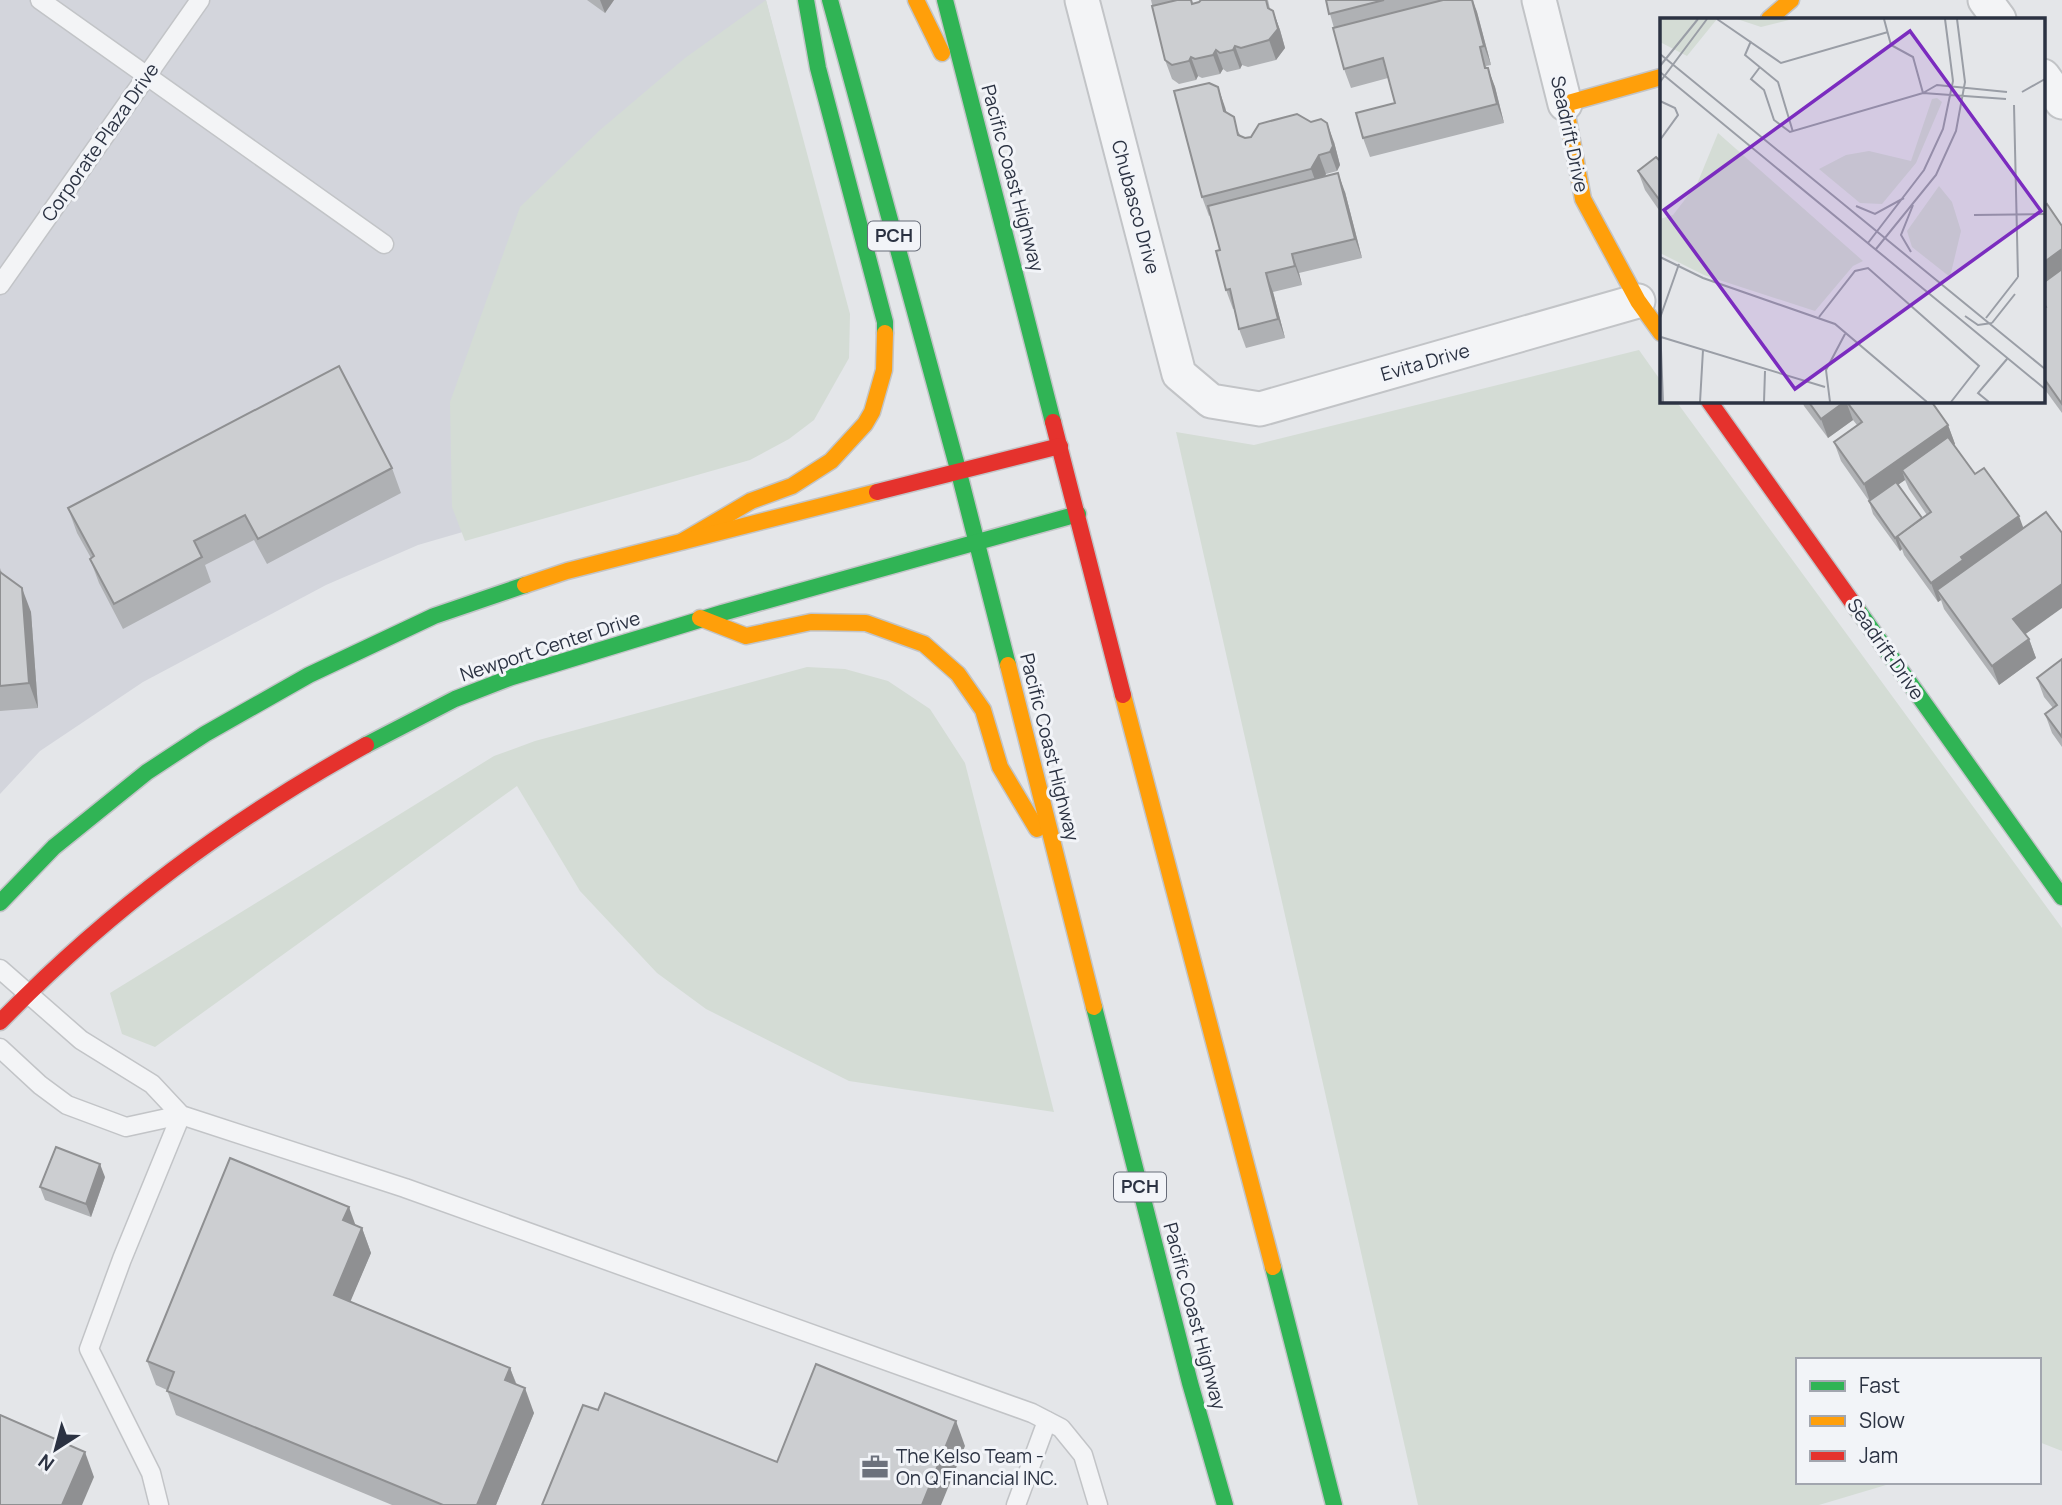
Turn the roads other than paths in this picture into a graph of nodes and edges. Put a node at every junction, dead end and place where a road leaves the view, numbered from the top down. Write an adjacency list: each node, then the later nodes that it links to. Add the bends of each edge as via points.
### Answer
1 (40, 0): 13 (lane)
2 (200, 0): 13 (lane, Corporate Plaza Drive)
3 (806, 0): 28 (main road, via 818,68 884,322 884,370 872,412 831,461)
4 (830, 0): 26 (main road, Pacific Coast Highway / PCH)
5 (916, 0): 18 (main road)
6 (946, 0): 18 (main road, Pacific Coast Highway)
7 (1082, 0): 23 (street, Chubasco Drive, via 1179,374)
8 (1539, 0): 17 (street, Seadrift Drive)
9 (1791, 0): 11 (main road)
10 (1984, 0): 12 (street)
11 (1770, 18)
12 (1998, 18)
13 (146, 76): 19 (lane); 20 (lane, Corporate Plaza Drive)
14 (1660, 77): 17 (main road)
15 (2044, 77): 16 (street)
16 (2062, 102)
17 (1565, 104): 21 (main road, Seadrift Drive, via 1583,199)
18 (977, 128): 25 (main road, Pacific Coast Highway)
19 (384, 244)
20 (0, 285)
21 (1638, 301): 22 (main road, Seadrift Drive); 23 (street, Evita Drive, via 1260,409)
22 (1660, 332)
23 (1211, 401)
24 (1710, 402): 32 (main road, Seadrift Drive)
25 (1060, 446): 26 (main road); 27 (main road, Pacific Coast Highway)
26 (959, 473): 28 (main road); 29 (main road, Pacific Coast Highway / PCH)
27 (1078, 514): 29 (main road, Newport Center Drive); 44 (main road, Pacific Coast Highway)
28 (683, 541): 33 (main road, via 567,571 434,616 309,675 147,772 54,847)
29 (977, 543): 30 (main road, Newport Center Drive); 31 (main road, Pacific Coast Highway / PCH)
30 (700, 618): 31 (main road, via 746,636 811,622 866,623 924,644 958,674 983,710 1000,768); 35 (main road, Newport Center Drive, via 481,688 318,771 127,903)
31 (1060, 868): 43 (main road, Pacific Coast Highway / PCH)
32 (2062, 897)
33 (0, 903)
34 (0, 969): 35 (lane)
35 (27, 993): 36 (main road, Newport Center Drive); 38 (lane, via 81,1040 152,1084)
36 (0, 1023)
37 (0, 1048): 38 (lane, via 67,1105 126,1127)
38 (181, 1115): 39 (lane, via 405,1188); 40 (lane, via 89,1349 151,1473)
39 (1047, 1421): 41 (lane); 42 (lane, via 1061,1428 1083,1455)
40 (159, 1505)
41 (1016, 1505)
42 (1098, 1505)
43 (1225, 1505)
44 (1334, 1505)

